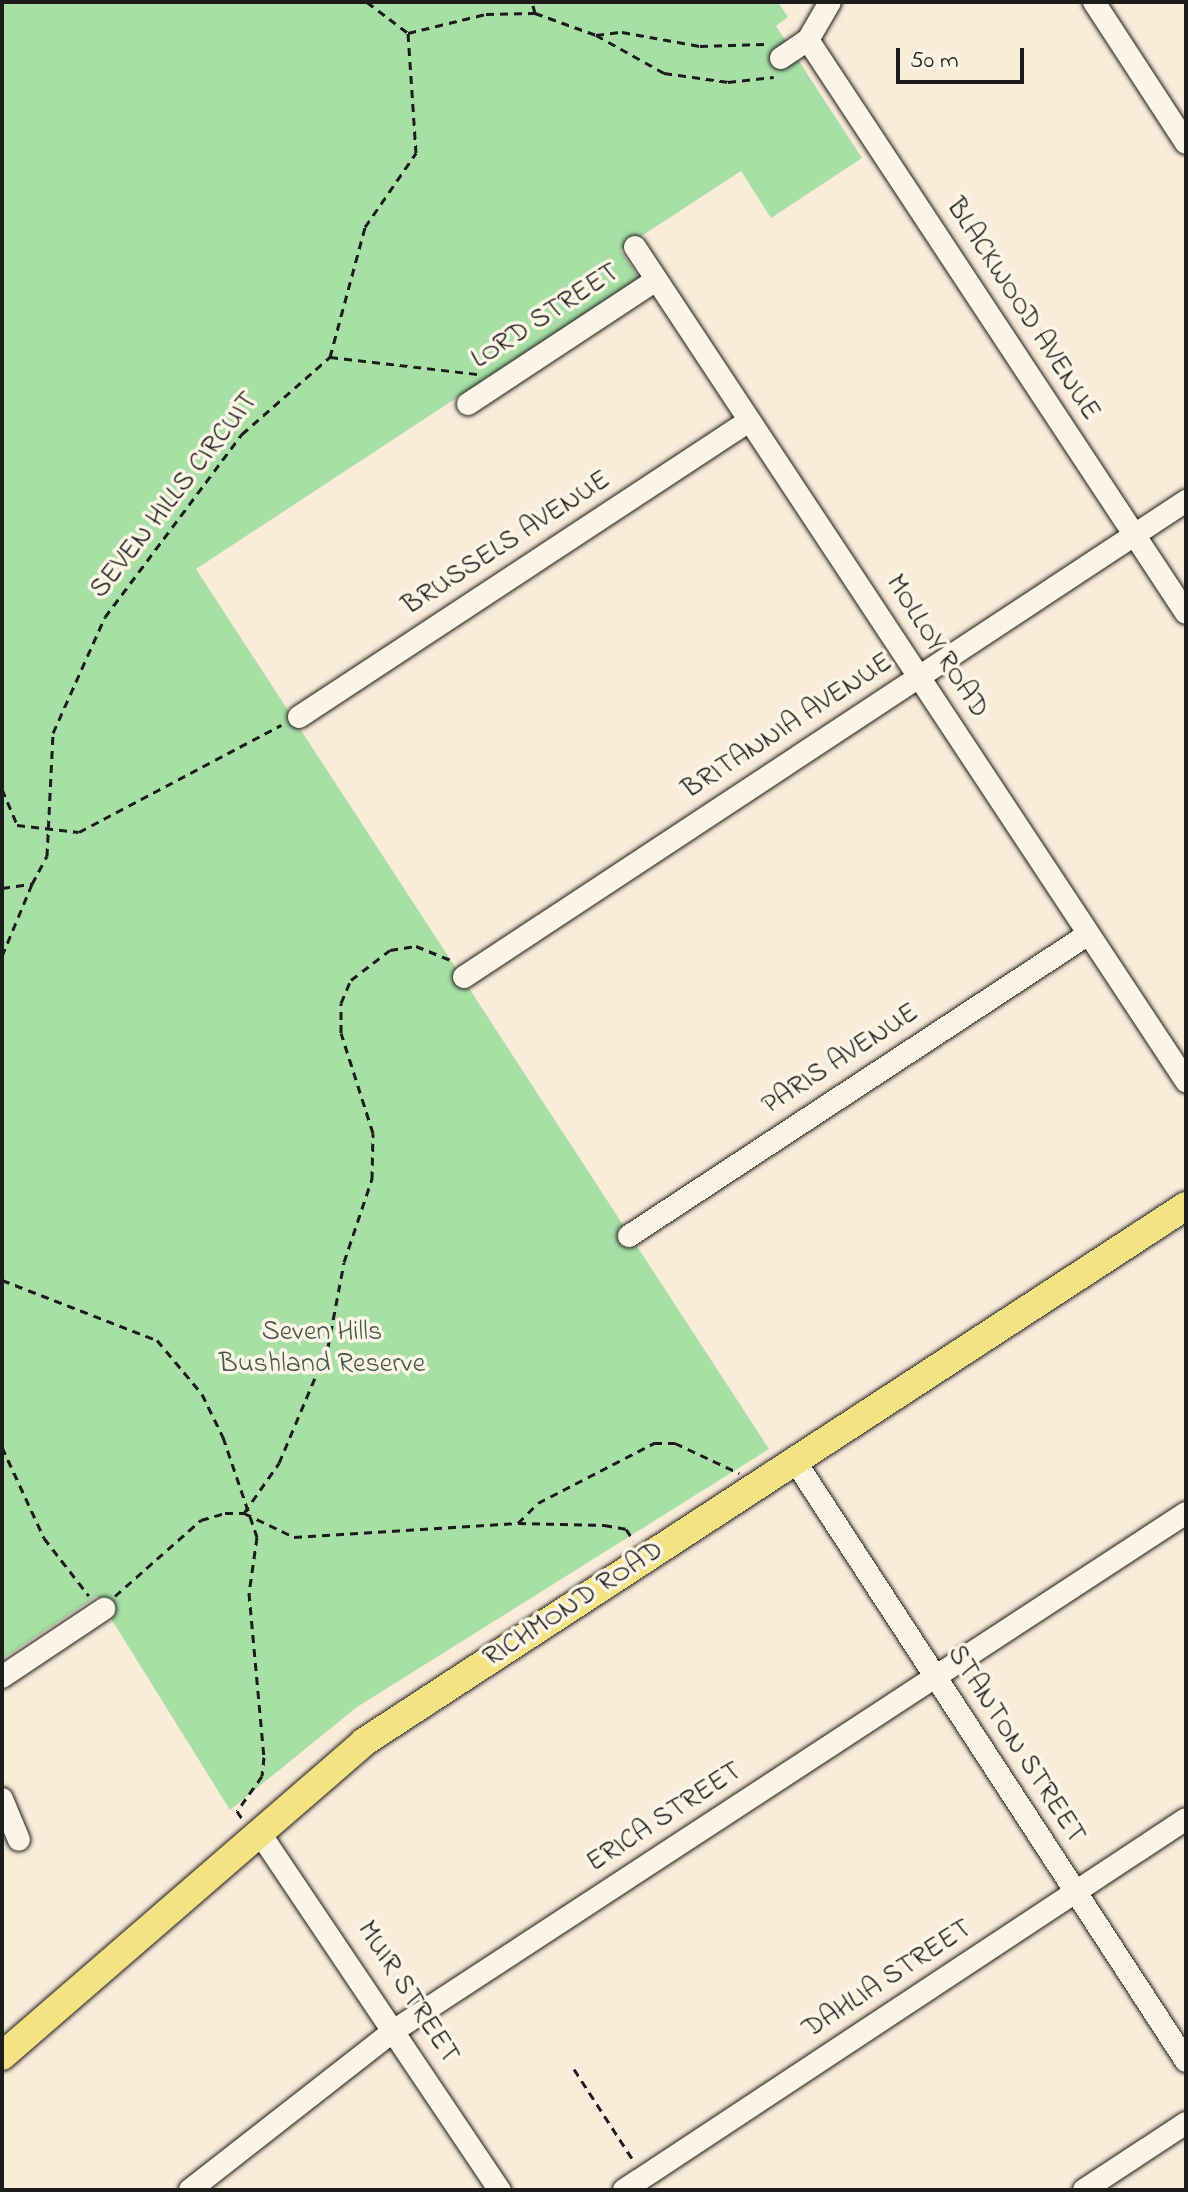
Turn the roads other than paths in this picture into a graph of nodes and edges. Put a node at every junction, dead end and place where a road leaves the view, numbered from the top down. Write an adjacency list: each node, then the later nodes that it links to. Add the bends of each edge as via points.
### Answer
1 (830, 2): 3 (street)
2 (1094, 2): 5 (street)
3 (808, 40): 4 (street); 11 (street, BLACKWOOD AVENUE)
4 (781, 48)
5 (1186, 143)
6 (635, 247): 7 (street, MOLLOY ROAD)
7 (656, 280): 8 (street, LORD STREET); 9 (street, MOLLOY ROAD)
8 (468, 404)
9 (749, 421): 13 (street, MOLLOY ROAD); 14 (street, BRUSSELS AVENUE)
10 (1186, 501): 11 (street, BRITANNIA AVENUE)
11 (1135, 535): 12 (street, BLACKWOOD AVENUE); 13 (street, BRITANNIA AVENUE)
12 (1186, 613)
13 (920, 676): 15 (street, MOLLOY ROAD); 16 (street, BRITANNIA AVENUE)
14 (299, 717)
15 (1087, 935): 17 (street, MOLLOY ROAD); 19 (street, PARIS AVENUE)
16 (464, 977)
17 (1186, 1081)
18 (1186, 1206): 20 (main road, RICHMOND ROAD)
19 (629, 1236)
20 (795, 1461): 24 (street, STANTON STREET); 27 (main road, RICHMOND ROAD, via 364,1742)
21 (1186, 1513): 24 (street, ERICA STREET)
22 (104, 1609): 23 (street)
23 (2, 1677)
24 (935, 1677): 29 (street, STANTON STREET); 30 (street, ERICA STREET)
25 (2, 1799): 28 (street)
26 (1186, 1819): 29 (street, DAHLIA STREET)
27 (259, 1832): 30 (street, MUIR STREET); 31 (main road, RICHMOND ROAD)
28 (19, 1840)
29 (1076, 1892): 32 (street, STANTON STREET); 36 (street, DAHLIA STREET)
30 (395, 2030): 34 (street, ERICA STREET); 35 (street, MUIR STREET)
31 (2, 2056)
32 (1186, 2061)
33 (1186, 2123): 37 (street)
34 (190, 2190)
35 (500, 2190)
36 (624, 2190)
37 (1084, 2190)

